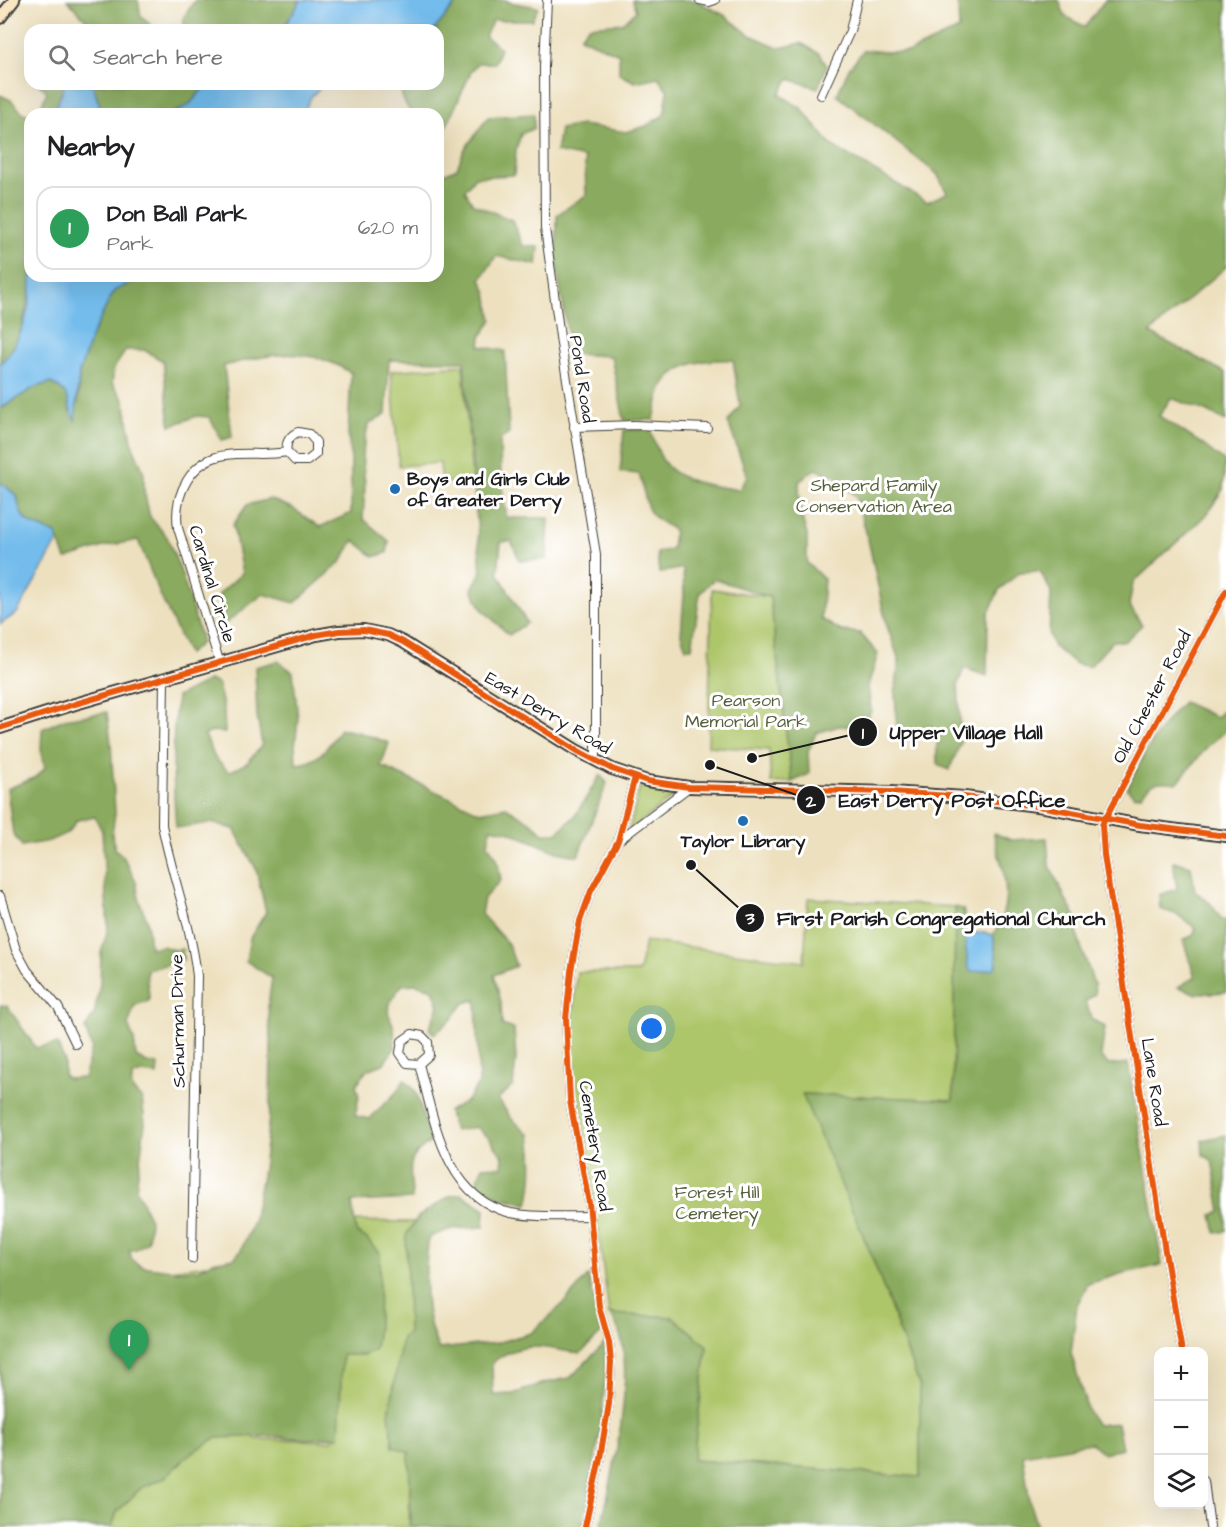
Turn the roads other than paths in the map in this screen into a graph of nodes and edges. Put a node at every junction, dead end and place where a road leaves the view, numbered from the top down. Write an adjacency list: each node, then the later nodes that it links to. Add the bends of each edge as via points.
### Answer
1 (14, 0): 6 (street)
2 (547, 0): 8 (street, Pond Road, via 544,228)
3 (700, 0): 4 (street)
4 (715, 0)
5 (857, 0): 7 (street, via 847,37)
6 (0, 18)
7 (821, 95)
8 (574, 427): 9 (street); 15 (street, Pond Road, via 597,566)
9 (707, 428)
10 (287, 452): 10 (street, Cardinal Circle, via 295,461 307,462 316,454 316,442 309,434 295,433 288,441); 12 (street, Cardinal Circle, via 215,457 193,473 179,497 178,528)
11 (1226, 591): 18 (street, Old Chester Road)
12 (220, 664): 13 (street, East Derry Road); 15 (street, East Derry Road, via 331,632 380,633 410,646)
13 (164, 679): 14 (street, East Derry Road); 25 (street, Schurman Drive, via 162,825 191,935 196,976)
14 (0, 728)
15 (596, 761): 16 (street, East Derry Road)
16 (635, 777): 17 (street, East Derry Road); 20 (street, Cemetery Road)
17 (689, 787): 18 (street, East Derry Road, via 939,795); 20 (street)
18 (1105, 818): 19 (street, East Derry Road); 26 (street, Lane Road, via 1101,825 1106,867)
19 (1226, 836)
20 (618, 841): 24 (street, Cemetery Road, via 580,921 566,1020 569,1090)
21 (0, 896): 22 (street, via 16,950 27,970 58,1007)
22 (76, 1044)
23 (419, 1064): 23 (street, via 429,1055 428,1042 422,1035 409,1035 400,1044 401,1056 407,1063); 24 (street, via 452,1166 471,1192 494,1207 513,1213)
24 (590, 1216): 28 (street, Cemetery Road, via 599,1306 609,1342 611,1382)
25 (192, 1260)
26 (1181, 1347)
27 (1207, 1509): 29 (street)
28 (585, 1527)
29 (1210, 1527)

